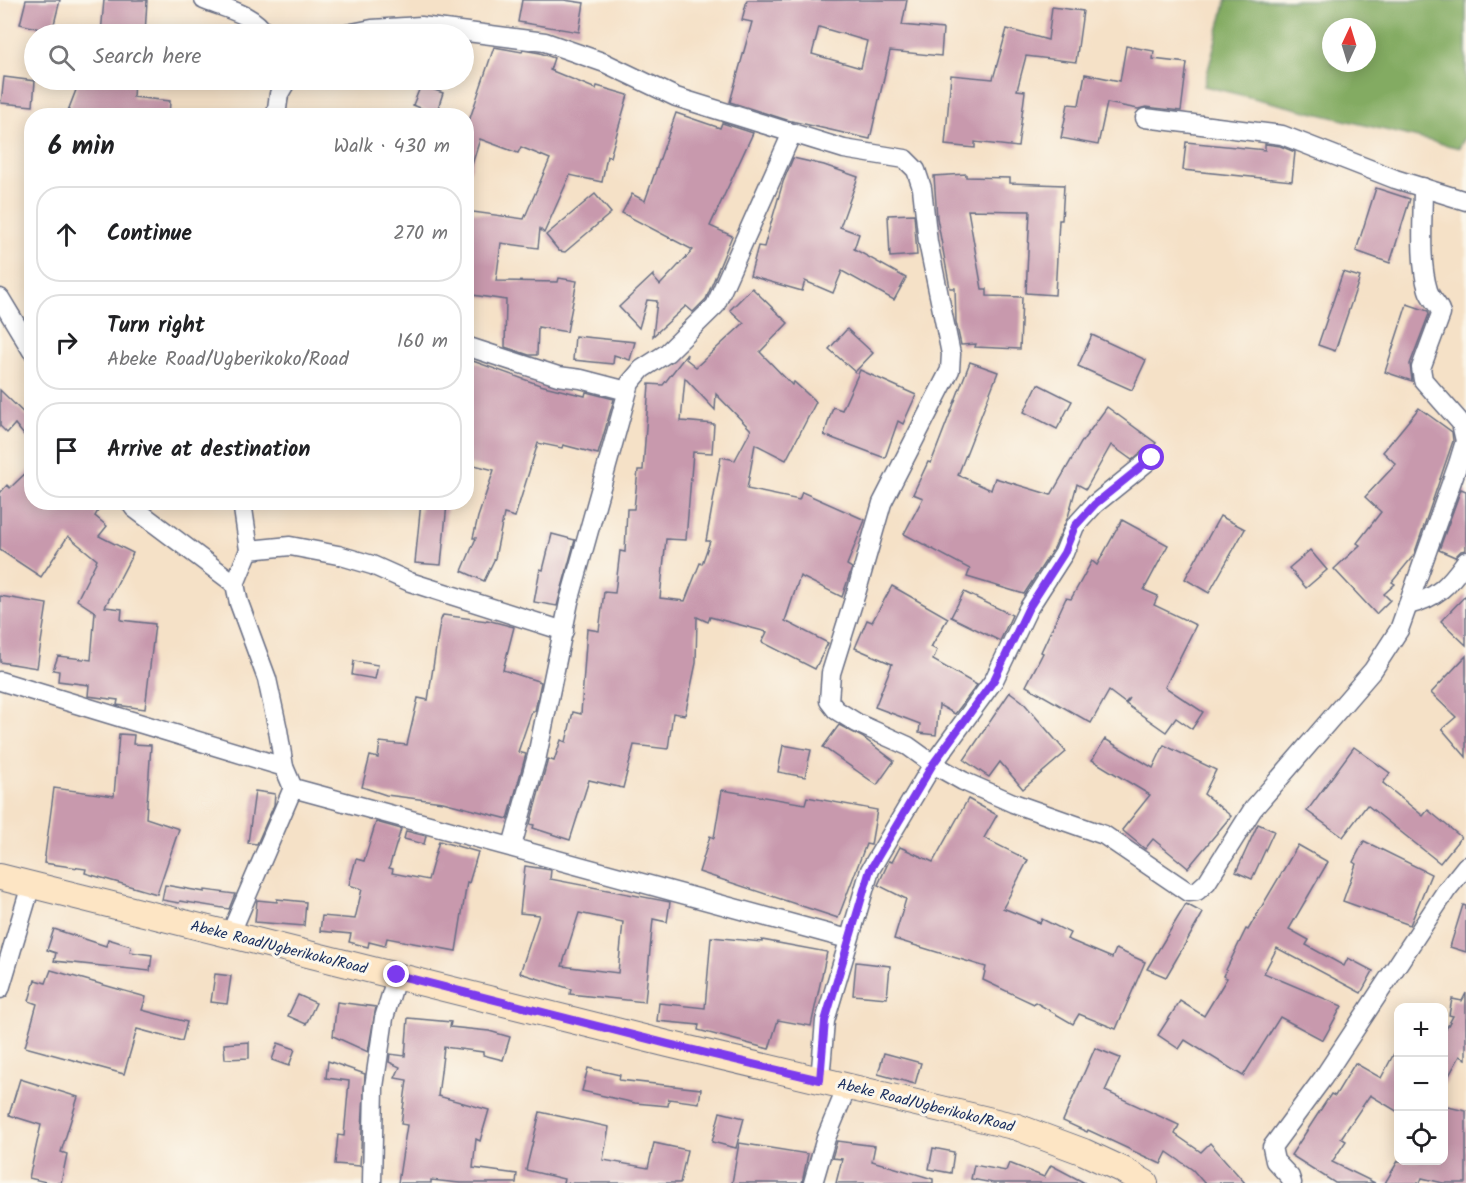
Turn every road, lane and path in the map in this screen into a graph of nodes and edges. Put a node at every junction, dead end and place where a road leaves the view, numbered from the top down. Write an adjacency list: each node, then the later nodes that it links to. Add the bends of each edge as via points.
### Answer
1 (204, 0): 2 (street)
2 (257, 24)
3 (474, 33): 7 (street, via 545,42 605,63 676,97)
4 (281, 90): 5 (street)
5 (277, 108)
6 (1145, 118): 8 (street, via 1282,135)
7 (792, 133): 13 (street, via 715,306 667,353 642,369); 23 (street, via 905,159 916,170 922,188 928,242 951,354 950,370 882,503 828,691 836,710 908,746)
8 (1423, 187): 9 (street); 20 (street, via 1425,270 1428,290 1441,314 1421,369 1423,380 1461,423 1465,441)
9 (1466, 201)
10 (0, 298): 11 (street)
11 (24, 338)
12 (474, 349): 13 (street, via 558,376)
13 (627, 391): 21 (street)
14 (1152, 458): 23 (street, via 1095,504 1075,526 994,680)
15 (137, 510): 19 (street)
16 (243, 510): 17 (street)
17 (249, 550): 19 (street); 21 (street, via 290,546 338,555)
18 (1466, 561): 20 (street, via 1447,586 1427,601)
19 (235, 584): 24 (street, via 267,679)
20 (1408, 605): 23 (street, via 1399,630 1372,670 1253,809 1207,882 1197,891 1188,892 1177,886 1104,835 1013,803)
21 (564, 631): 26 (street, via 537,756)
22 (0, 681): 24 (street)
23 (933, 764): 31 (street, via 870,870)
24 (284, 767): 25 (street)
25 (293, 788): 26 (street); 30 (street)
26 (512, 846): 31 (street)
27 (1466, 866): 39 (street, via 1272,1148 1275,1161)
28 (0, 877): 29 (street, Abeke Road/Ugberikoko/Road)
29 (31, 885): 30 (street, Abeke Road/Ugberikoko/Road); 33 (street)
30 (230, 935): 32 (street, Abeke Road/Ugberikoko/Road)
31 (848, 939): 34 (street, via 825,1021)
32 (397, 975): 34 (street, Abeke Road/Ugberikoko/Road); 36 (street, via 384,1018 374,1087)
33 (0, 989)
34 (820, 1080): 35 (street, Abeke Road/Ugberikoko/Road)
35 (847, 1087): 37 (street); 38 (street, Abeke Road/Ugberikoko/Road, via 1017,1127 1084,1152)
36 (372, 1183)
37 (813, 1183)
38 (1145, 1183)
39 (1292, 1183)

